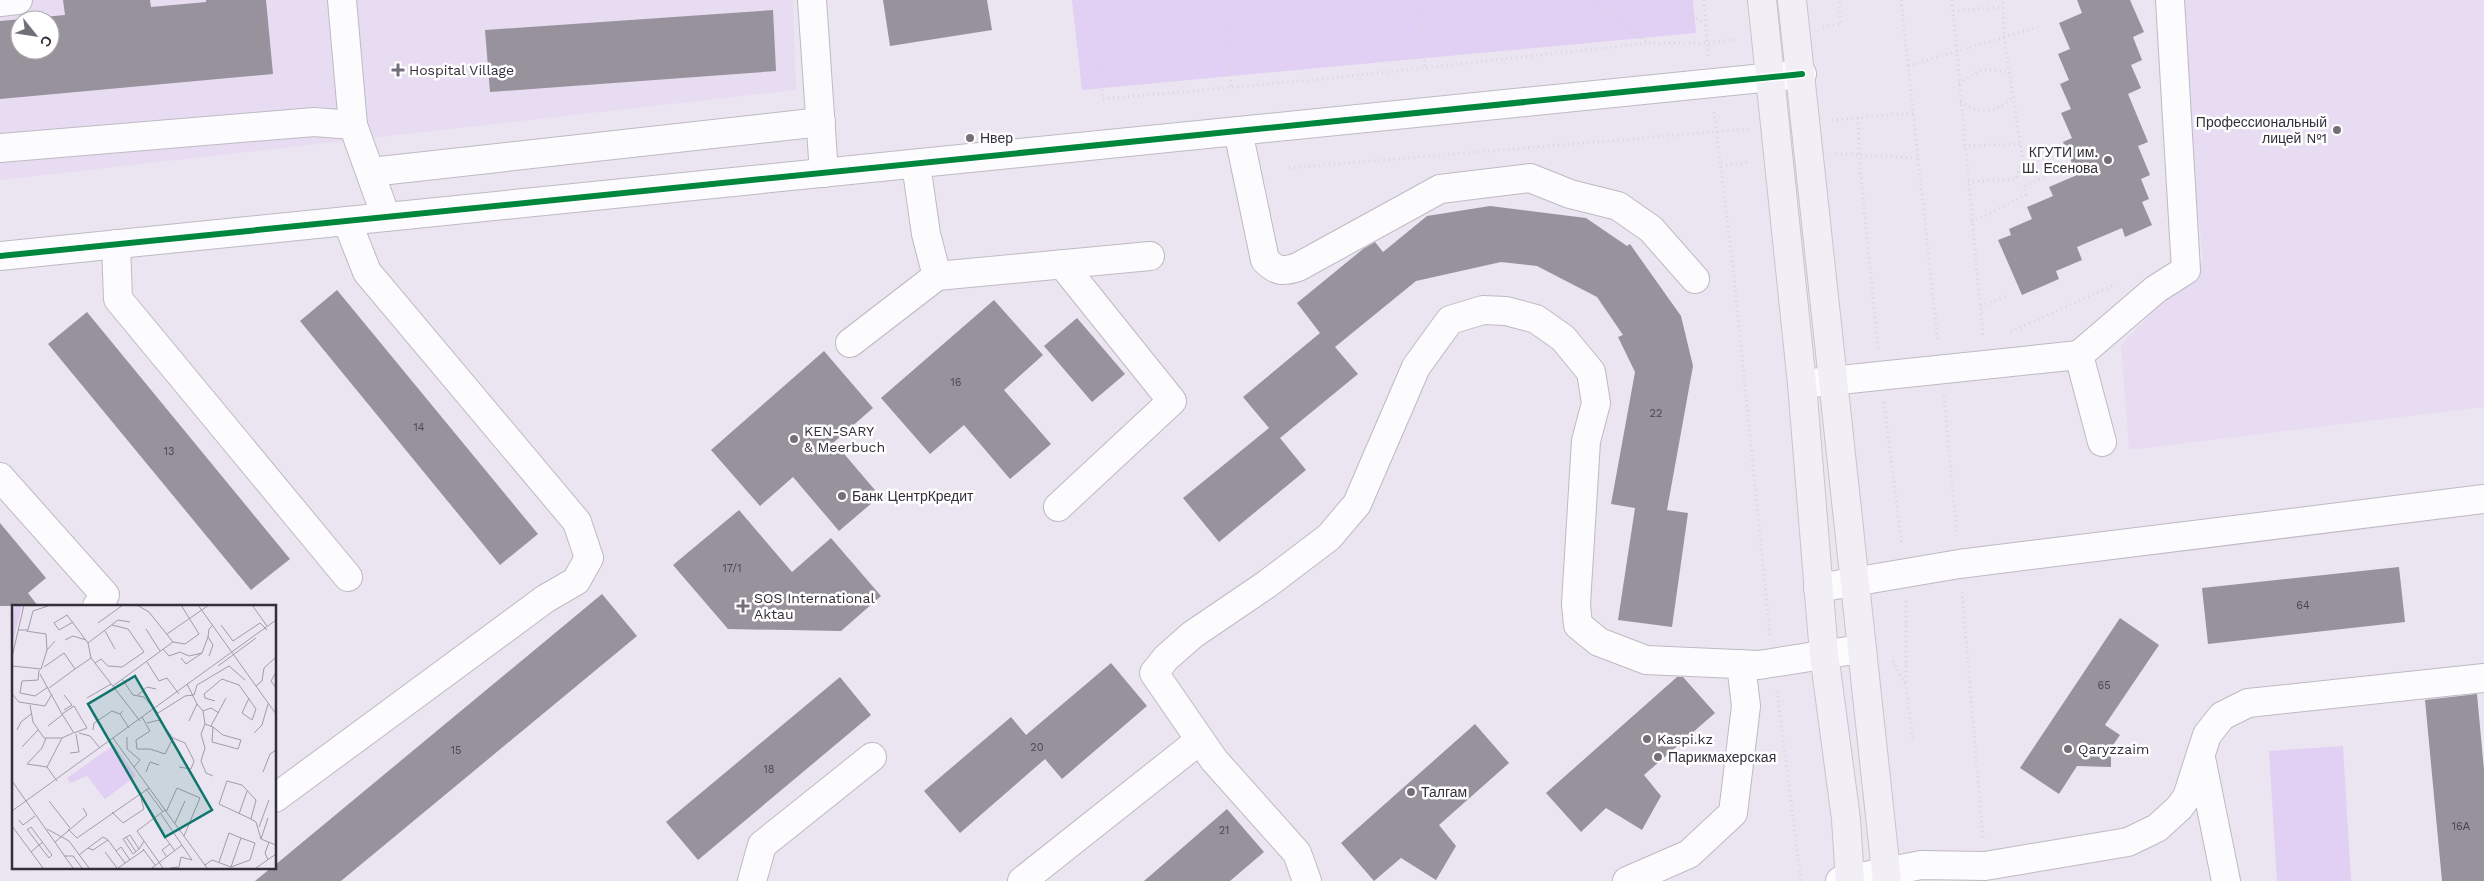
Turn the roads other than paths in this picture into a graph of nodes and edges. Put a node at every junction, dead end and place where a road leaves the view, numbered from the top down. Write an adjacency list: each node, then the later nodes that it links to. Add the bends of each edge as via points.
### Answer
1 (18, 0): 7 (street)
2 (342, 0): 11 (street)
3 (812, 0): 10 (street)
4 (1762, 0): 9 (main road)
5 (1792, 0): 8 (main road)
6 (2170, 0): 26 (street, via 2186,270 2156,289)
7 (0, 2)
8 (1802, 74): 9 (street); 27 (main road)
9 (1770, 77): 12 (street); 28 (main road)
10 (821, 122): 15 (street); 16 (street)
11 (353, 125): 13 (street, via 314,122); 15 (street)
12 (1238, 131): 14 (street); 24 (street, via 1265,260 1275,270 1284,271 1298,266 1440,189 1530,178 1570,194 1618,206 1650,229)
13 (0, 148)
14 (916, 164): 16 (street); 23 (street, via 926,234)
15 (370, 172): 17 (street)
16 (824, 173): 17 (street)
17 (386, 217): 18 (street)
18 (347, 221): 19 (street); 44 (street, via 367,272 577,522 590,558 576,581 545,599)
19 (116, 244): 20 (street); 33 (street, via 118,299)
20 (0, 256)
21 (1150, 256): 22 (street)
22 (1062, 264): 23 (street); 32 (street, via 1172,401)
23 (937, 276): 25 (street)
24 (1696, 279)
25 (850, 342)
26 (2079, 355): 27 (street, via 1985,354 1941,370); 29 (street)
27 (1833, 381): 28 (street); 34 (main road)
28 (1802, 384): 35 (main road)
29 (2102, 442)
30 (0, 477): 36 (street, via 105,596)
31 (2484, 499): 34 (street, via 1959,564)
32 (1058, 507)
33 (348, 577)
34 (1855, 582): 35 (street); 37 (main road)
35 (1818, 588): 38 (main road)
36 (98, 605)
37 (1860, 649): 38 (street); 45 (main road)
38 (1824, 654): 39 (street, via 1773,663); 46 (main road, via 1846,818)
39 (1741, 664): 41 (street, via 1646,660 1599,642 1578,625 1576,604 1586,441 1596,402 1591,372 1563,338 1536,319 1506,311 1483,310 1450,320 1416,367 1357,504 1329,537 1192,636 1154,673); 50 (street, via 1746,706 1733,813 1689,854)
40 (2484, 678): 42 (street, via 2248,703 2222,716 2207,735)
41 (1200, 740): 48 (street); 49 (street, via 1297,853)
42 (2200, 754): 45 (street, via 2187,797 2179,808 2157,828 2128,842 1985,866 1921,865); 51 (street)
43 (872, 757): 47 (street, via 762,845)
44 (276, 797)
45 (1886, 877): 46 (street)
46 (1847, 880)
47 (752, 881)
48 (1022, 881)
49 (1307, 881)
50 (1627, 881)
51 (2226, 881)

